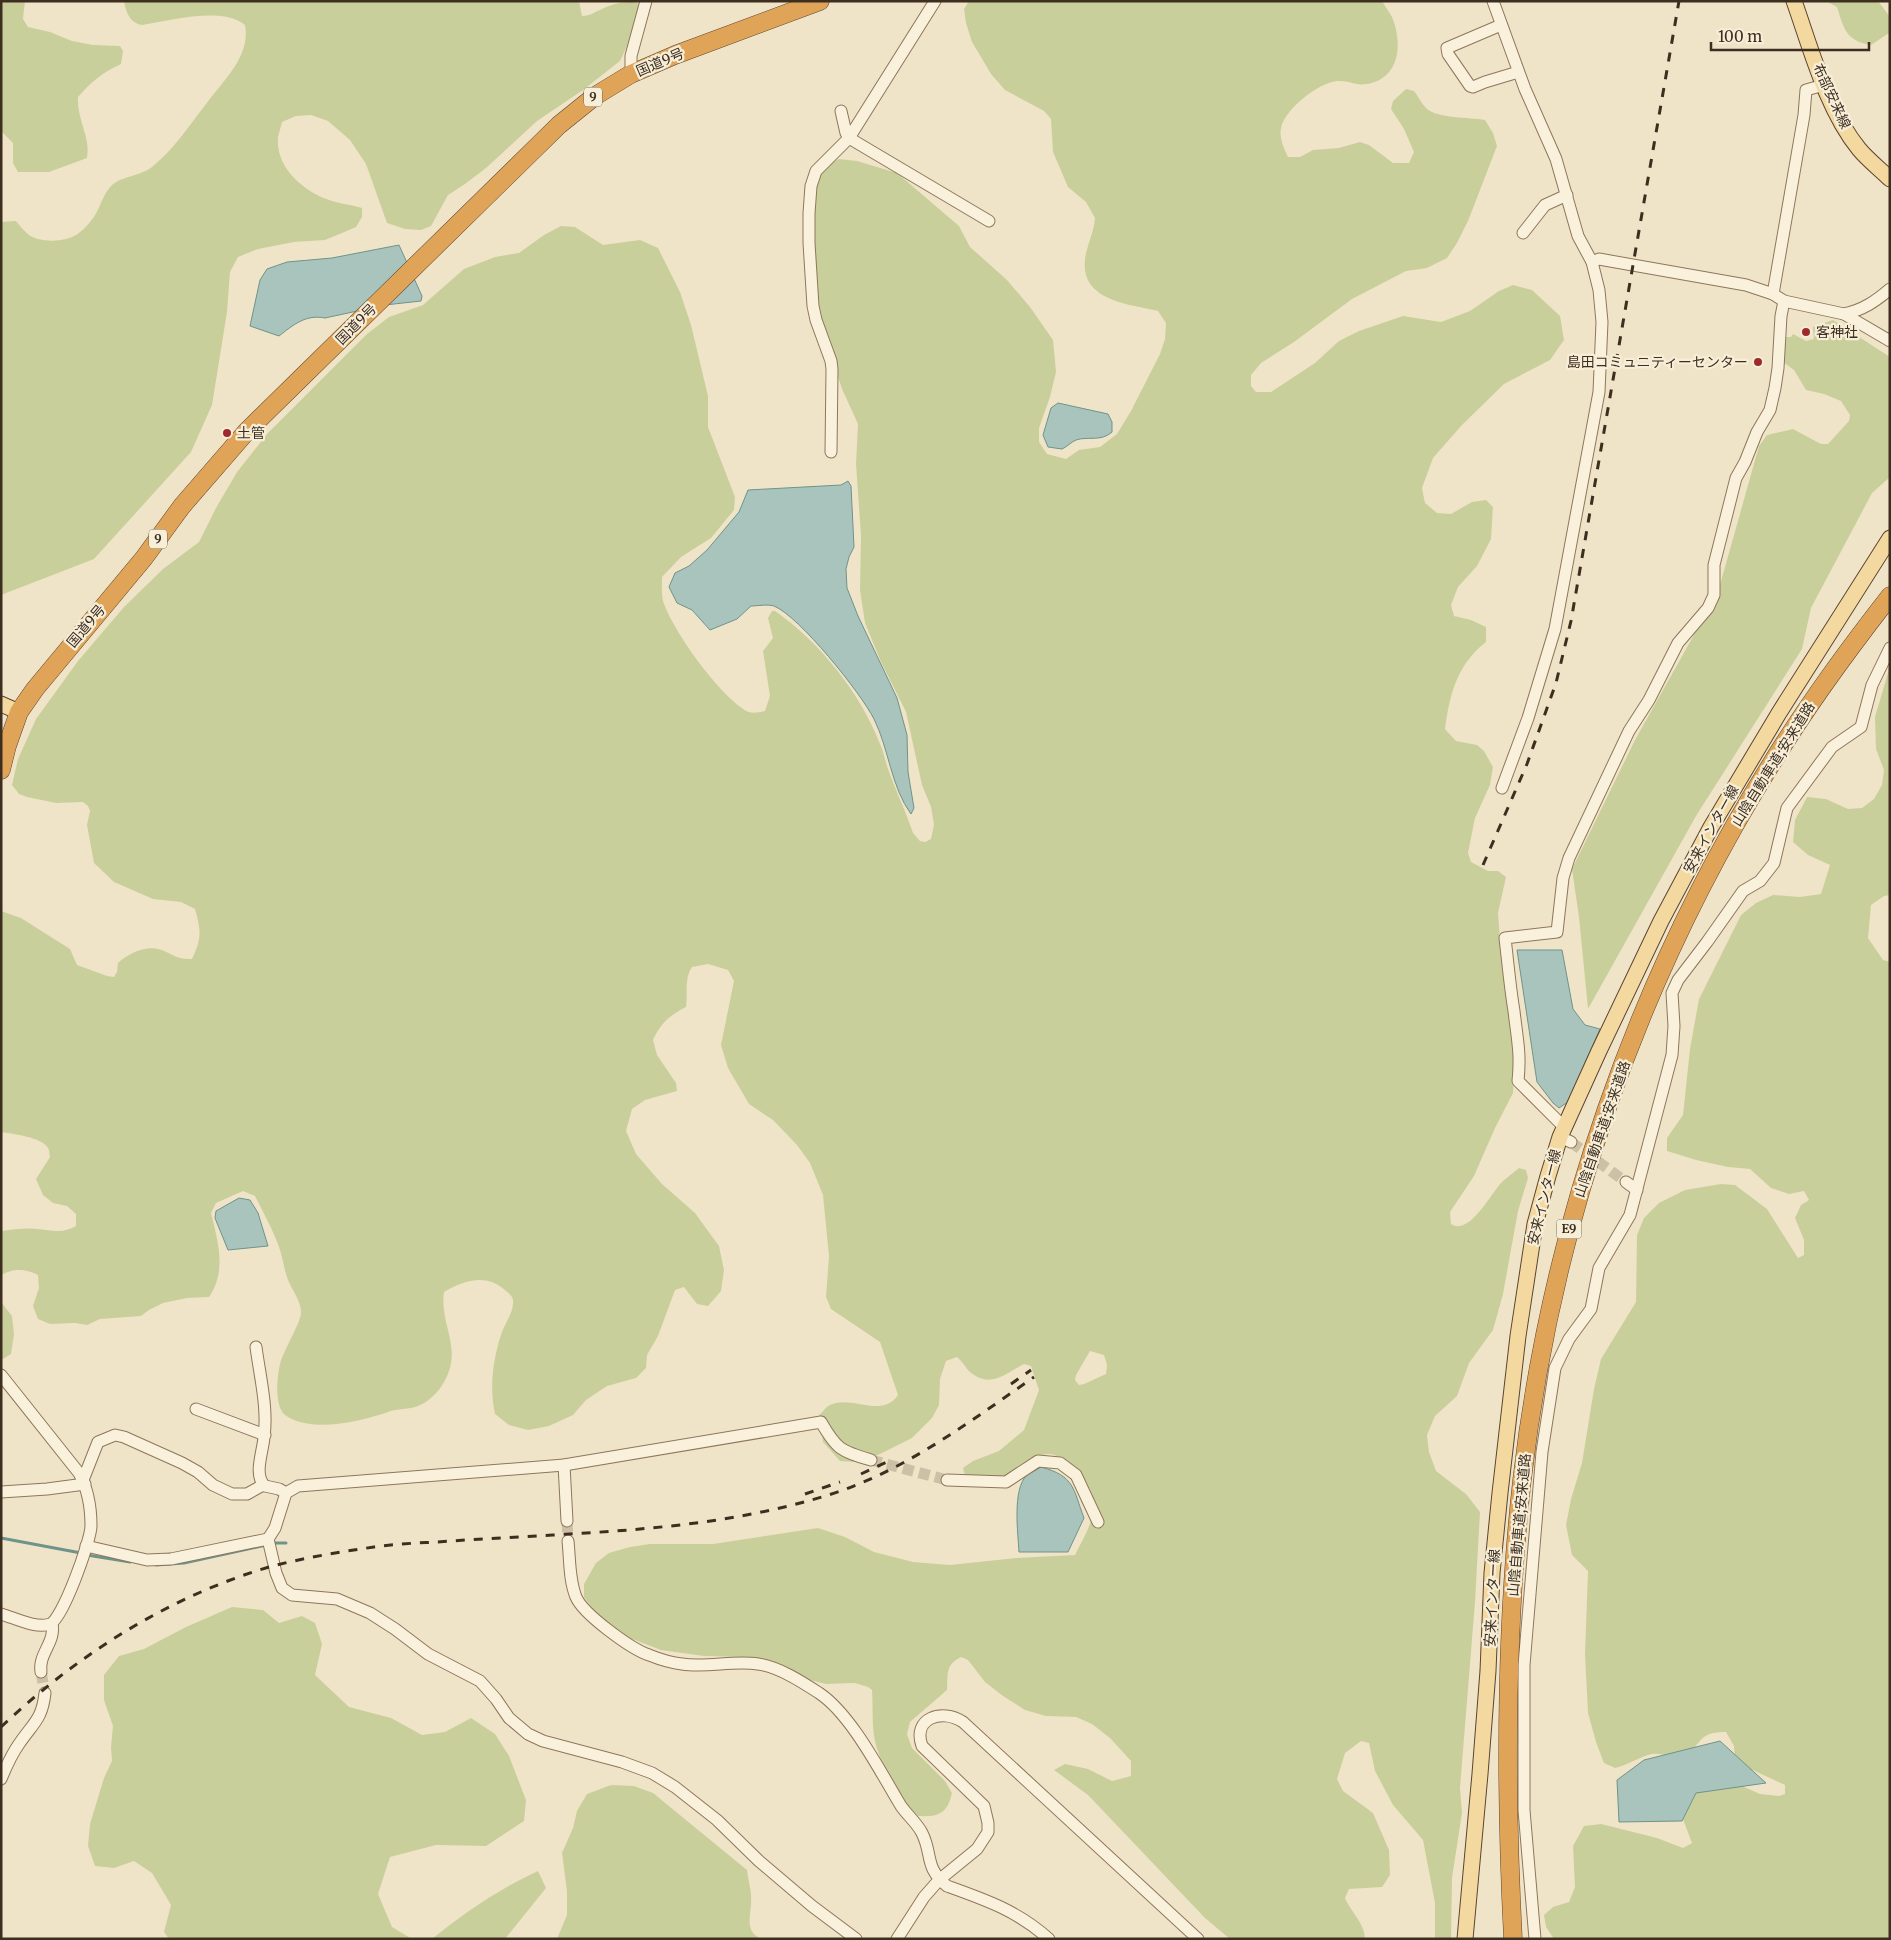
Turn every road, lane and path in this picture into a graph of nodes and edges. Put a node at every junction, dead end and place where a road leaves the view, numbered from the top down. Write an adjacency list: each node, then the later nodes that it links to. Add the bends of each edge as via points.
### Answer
1 (646, 1): 8 (street, via 631,56)
2 (820, 1): 8 (highway, 国道9号 / 9)
3 (935, 1): 11 (street)
4 (1492, 1): 6 (street)
5 (1794, 1): 9 (main road, 布部安来線)
6 (1501, 25): 7 (street, via 1444,49 1470,86); 13 (street, via 1556,159)
7 (1515, 73)
8 (631, 74): 27 (highway, 国道9号 / 9, via 595,96 560,125 247,431 182,506)
9 (1824, 85): 12 (main road, 布部安来線, via 1859,149); 18 (street, via 1806,90)
10 (841, 111): 11 (street)
11 (849, 138): 14 (street); 22 (street, via 816,171 809,196 813,306 832,369)
12 (1890, 179)
13 (1567, 196): 15 (street, via 1545,205); 16 (street, via 1578,236)
14 (989, 221)
15 (1522, 234)
16 (1592, 262): 18 (street, via 1599,259 1651,268 1746,285); 29 (street, via 1602,322 1599,392 1555,628 1528,718)
17 (1890, 289): 20 (street, via 1858,311)
18 (1773, 294): 19 (street)
19 (1784, 301): 20 (street); 30 (street, via 1772,403 1736,478 1714,565 1714,595 1708,608 1678,643 1620,749 1562,878 1557,932 1505,938 1519,1038 1518,1081)
20 (1844, 314): 21 (street)
21 (1890, 341)
22 (831, 452)
23 (1890, 538): 30 (main road, 安来インター線, via 1711,827 1661,921)
24 (1890, 596): 60 (highway, 山陰自動車道;安来道路 / E9, via 1816,695 1770,766 1687,916 1619,1075 1568,1232 1534,1395 1514,1565 1507,1760)
25 (1890, 648): 32 (street, via 1872,685 1861,726 1832,747 1787,808 1774,863 1760,880 1743,890 1678,980 1672,993 1672,1055)
26 (1, 704): 27 (main road)
27 (19, 712): 28 (highway, 国道9号 / 9)
28 (1, 770)
29 (1502, 788)
30 (1565, 1135): 59 (main road, 安来インター線, via 1535,1224 1518,1336 1493,1564 1488,1671)
31 (1626, 1182): 32 (street)
32 (1637, 1190): 61 (street, via 1630,1215 1599,1268 1592,1309 1569,1339 1555,1368 1542,1452 1524,1665 1524,1810)
33 (256, 1347): 36 (street)
34 (1, 1375): 40 (street)
35 (196, 1409): 36 (street)
36 (265, 1435): 41 (street, via 259,1471)
37 (872, 1460): 38 (street, via 848,1453 833,1443 821,1422)
38 (564, 1465): 43 (street, via 298,1486); 44 (street)
39 (947, 1480): 45 (street, via 1006,1482 1038,1461 1060,1463 1076,1475)
40 (84, 1482): 41 (street, via 98,1442 115,1435 182,1463 232,1494 247,1494); 42 (street, via 47,1489); 48 (street, via 91,1528)
41 (263, 1485): 43 (street)
42 (1, 1492)
43 (286, 1493): 46 (street, via 275,1528)
44 (567, 1521)
45 (1098, 1522)
46 (268, 1539): 48 (street, via 171,1559 147,1560); 55 (street, via 282,1588 292,1595 337,1600 370,1613 428,1654 480,1681 509,1718 528,1734 622,1762 668,1782 717,1820 812,1906)
47 (568, 1541): 54 (street, via 577,1599 589,1613 648,1655 681,1664 759,1664 821,1694 861,1740 905,1812 922,1833 932,1868)
48 (84, 1551): 50 (street, via 72,1587)
49 (1, 1614): 50 (street, via 32,1624)
50 (52, 1624): 51 (street, via 53,1636 42,1657)
51 (41, 1672)
52 (45, 1693): 53 (street, via 39,1718 18,1744)
53 (1, 1779)
54 (939, 1880): 56 (street); 57 (street, via 1006,1908); 58 (street, via 977,1849 988,1832 984,1806 922,1746 920,1735 924,1724 934,1716 945,1715 963,1722)
55 (856, 1939)
56 (897, 1939)
57 (1049, 1939)
58 (1198, 1939)
59 (1465, 1939)
60 (1513, 1939)
61 (1535, 1939)

